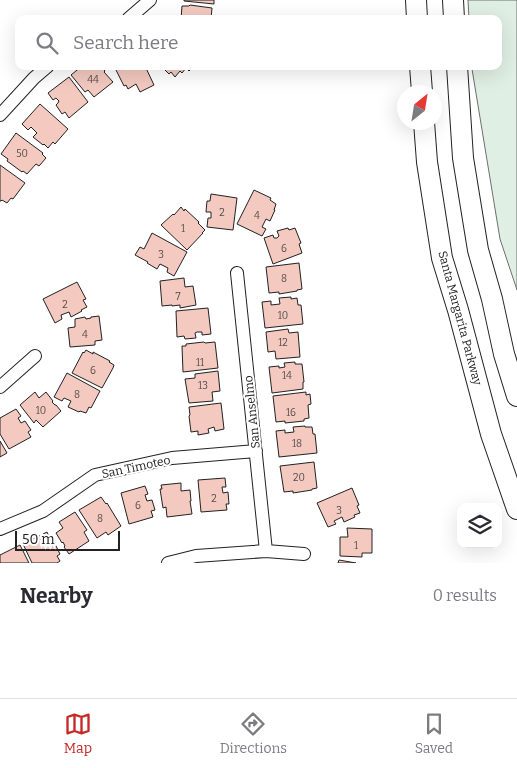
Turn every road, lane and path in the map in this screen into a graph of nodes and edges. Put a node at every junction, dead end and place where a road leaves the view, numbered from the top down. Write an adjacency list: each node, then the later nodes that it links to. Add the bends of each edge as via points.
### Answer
1 (150, 0): 4 (street)
2 (416, 0): 5 (main road)
3 (453, 0): 6 (main road)
4 (133, 15)
5 (418, 15)
6 (454, 15)
7 (43, 70): 11 (street)
8 (420, 70): 10 (main road)
9 (457, 70): 16 (main road, via 463,158 478,250)
10 (421, 85)
11 (0, 115)
12 (425, 130): 18 (main road, Santa Margarita Parkway, via 442,258 490,434)
13 (237, 273): 17 (street, San Anselmo)
14 (34, 356): 15 (street)
15 (0, 387)
16 (517, 396)
17 (256, 451): 19 (street, San Timoteo, via 172,458 95,475 43,511); 20 (street, San Anselmo)
18 (517, 509)
19 (0, 529)
20 (266, 551): 21 (street); 22 (street, via 196,556)
21 (304, 554)
22 (168, 563)

